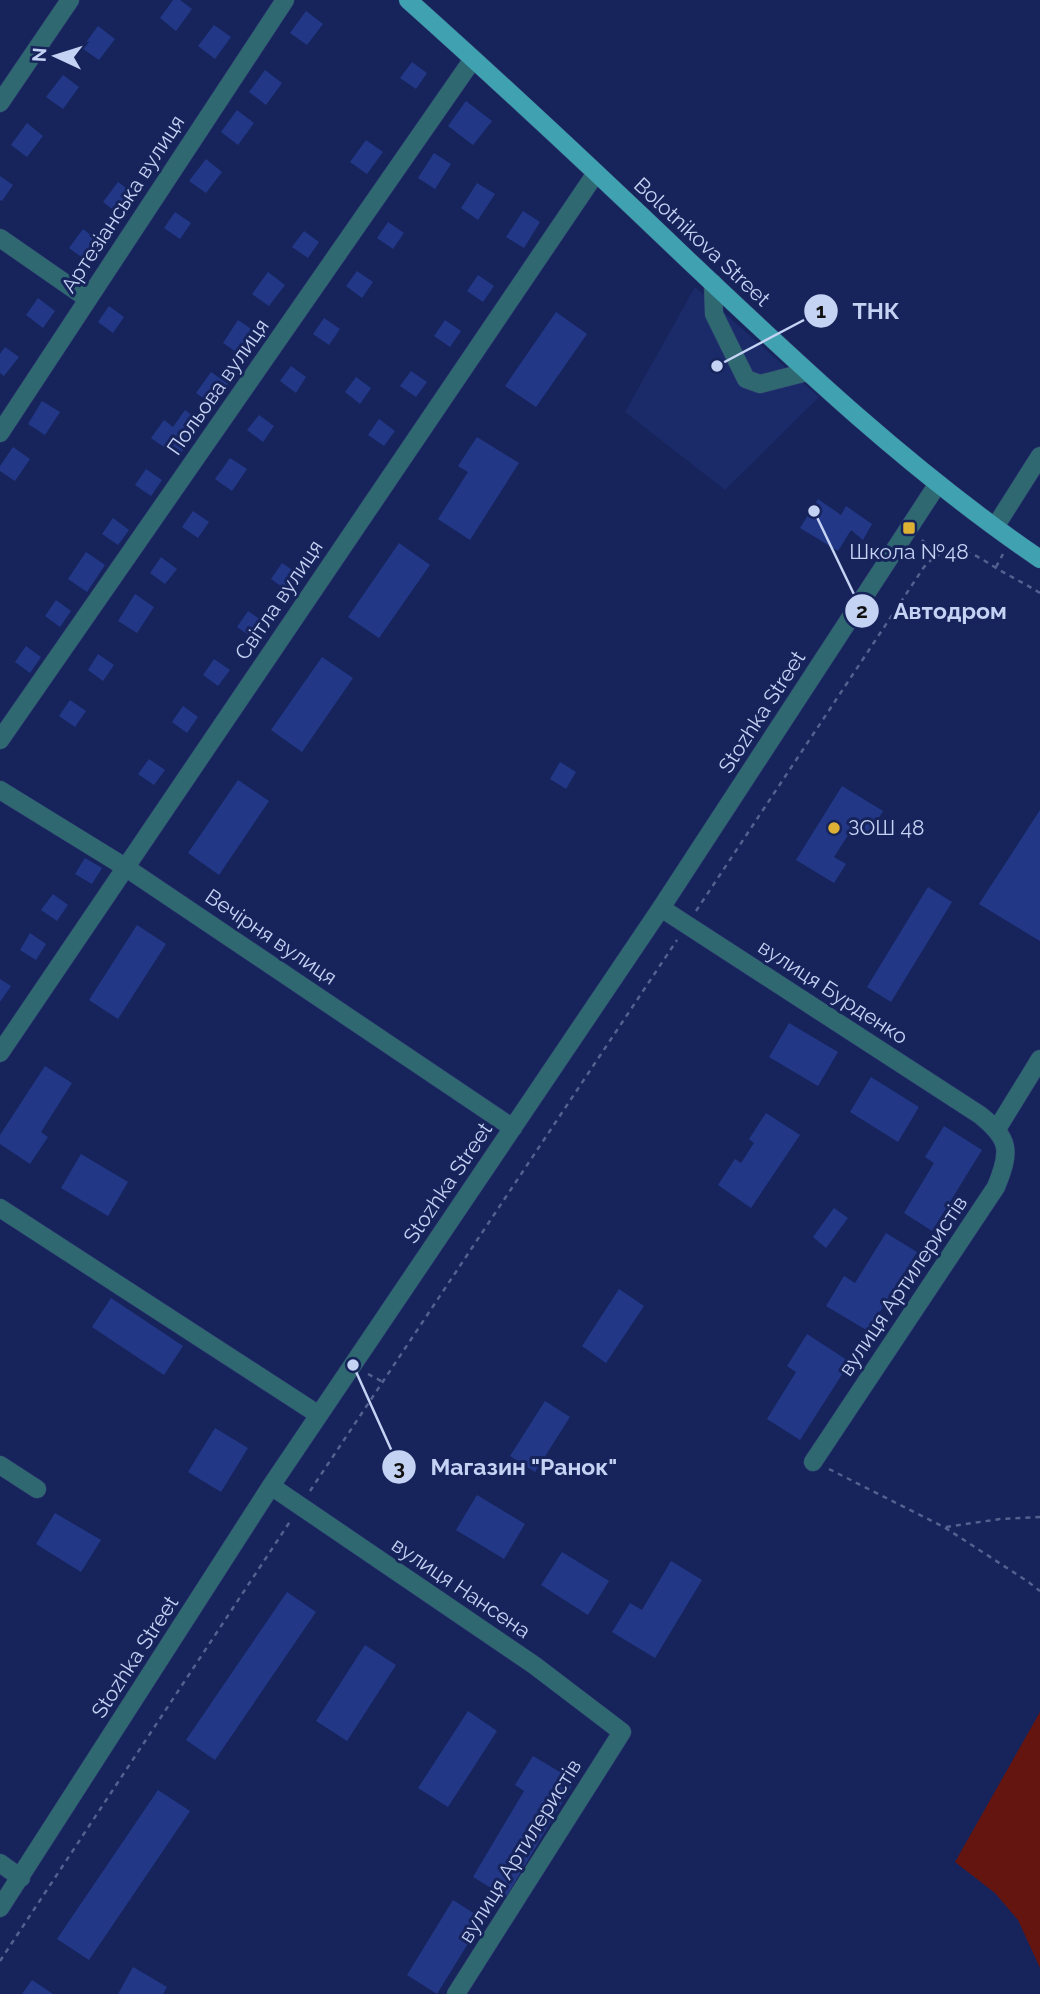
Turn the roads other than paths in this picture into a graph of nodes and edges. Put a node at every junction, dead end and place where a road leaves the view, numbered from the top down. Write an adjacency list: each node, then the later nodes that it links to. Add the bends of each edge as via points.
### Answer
1 (70, 0): 5 (street)
2 (285, 0): 9 (street, Артезіанська вулиця)
3 (408, 0): 4 (main road, Bolotnikova Street)
4 (473, 59): 6 (main road, Bolotnikova Street); 16 (street, Польова вулиця)
5 (0, 103)
6 (596, 173): 8 (main road, Bolotnikova Street); 18 (street, Світла вулиця)
7 (0, 238): 9 (street)
8 (713, 283): 10 (main road, Bolotnikova Street); 10 (street, via 714,314 746,379 760,384)
9 (88, 299): 11 (street, Артезіанська вулиця)
10 (807, 372): 13 (main road, Bolotnikova Street)
11 (0, 433)
12 (1040, 456): 14 (street)
13 (937, 485): 14 (main road, Bolotnikova Street); 19 (street, Stozhka Street)
14 (995, 527): 15 (main road, Bolotnikova Street)
15 (1040, 559)
16 (0, 740)
17 (0, 790): 18 (street, Вечірня вулиця)
18 (125, 867): 20 (street, Світла вулиця); 22 (street, Вечірня вулиця)
19 (661, 908): 22 (street, Stozhka Street); 23 (street, вулиця Бурденко)
20 (0, 1053)
21 (1040, 1059): 23 (street)
22 (513, 1128): 25 (street, Stozhka Street)
23 (997, 1129): 26 (street, вулиця Артилеристів, via 1006,1146 1005,1166 996,1187)
24 (0, 1208): 25 (street)
25 (319, 1415): 28 (street, Stozhka Street)
26 (813, 1462)
27 (0, 1465): 29 (street)
28 (271, 1486): 30 (street, вулиця Нансена, via 534,1665); 32 (street, Stozhka Street)
29 (37, 1489)
30 (622, 1731): 34 (street, вулиця Артилеристів)
31 (0, 1863): 32 (street)
32 (21, 1878): 33 (street, Stozhka Street)
33 (0, 1908)
34 (456, 1994)

